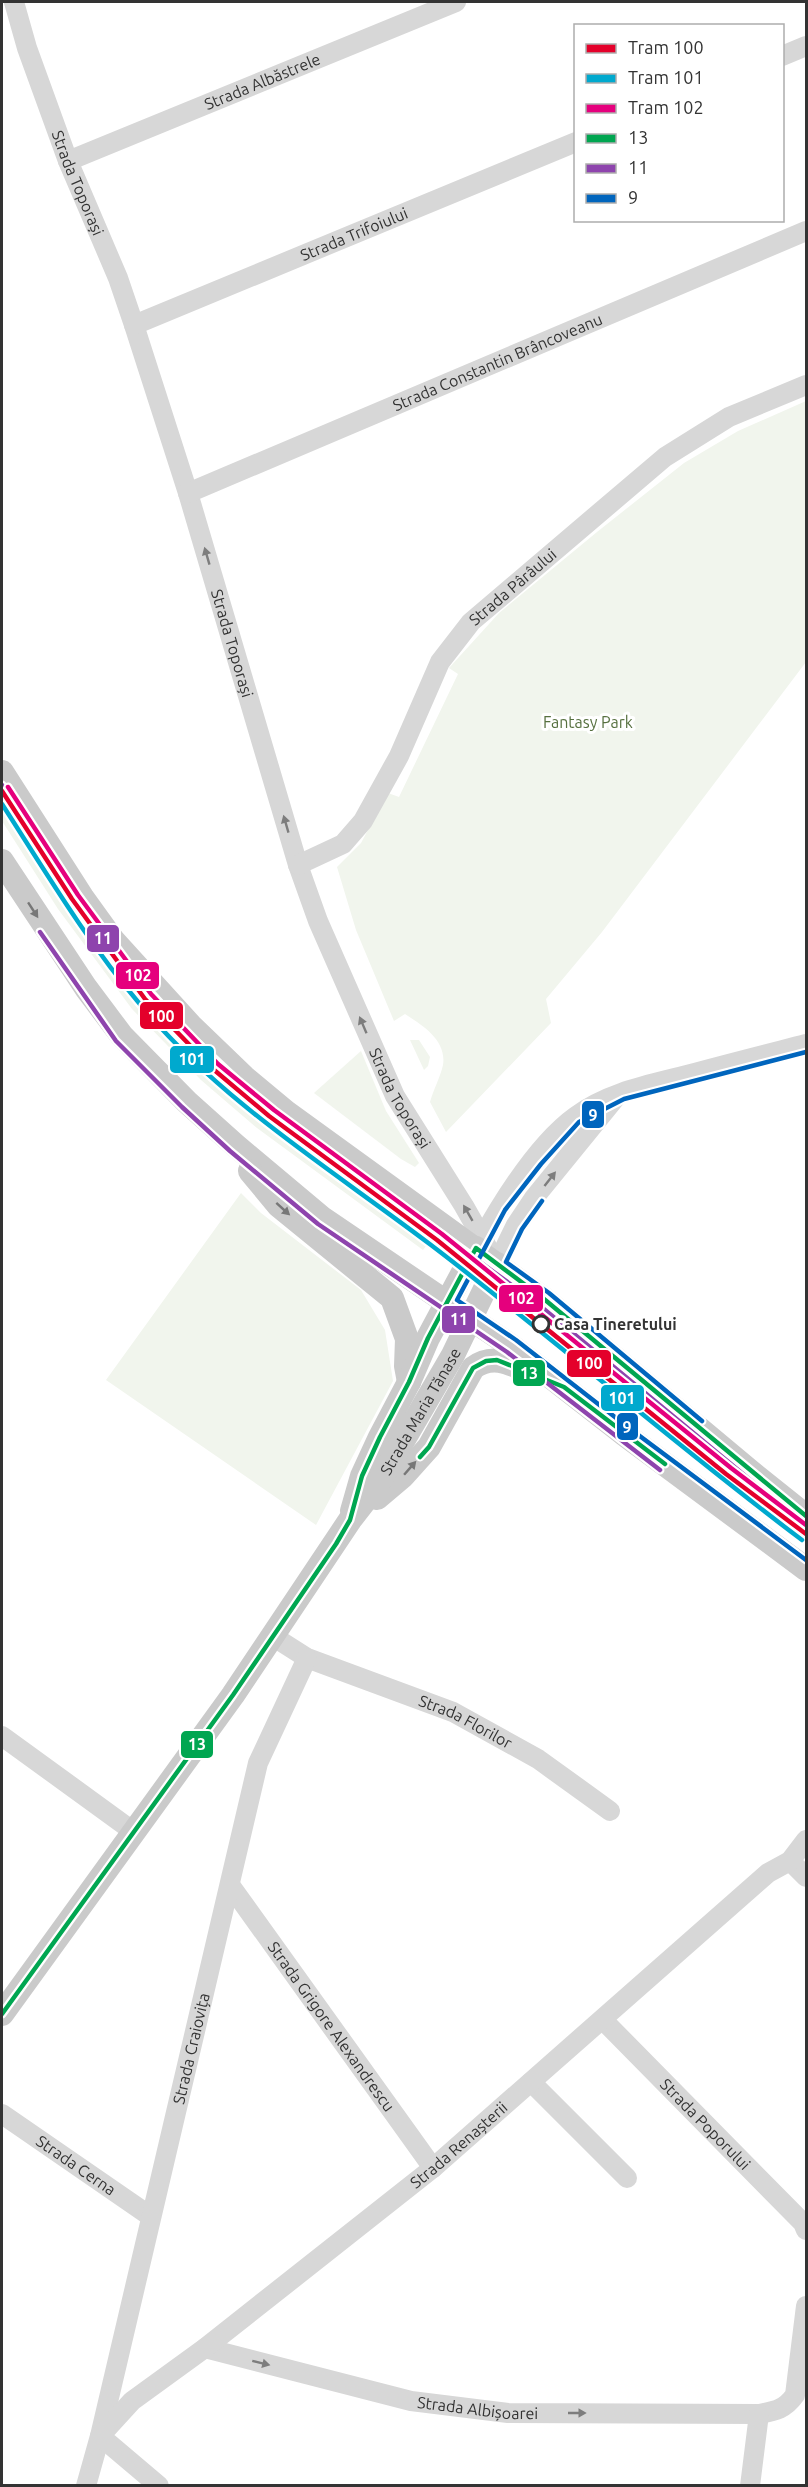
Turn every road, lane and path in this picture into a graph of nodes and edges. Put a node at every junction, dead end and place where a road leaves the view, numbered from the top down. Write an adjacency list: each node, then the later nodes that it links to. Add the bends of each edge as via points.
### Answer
1 (456, 2): 6 (street, Strada Albăstrele)
2 (11, 7): 6 (street, Strada Toporași)
3 (807, 46): 4 (street)
4 (784, 56)
5 (574, 143): 8 (street, Strada Trifoiului)
6 (69, 161): 8 (street, Strada Toporași)
7 (807, 231): 10 (street, Strada Constantin Brâncoveanu)
8 (134, 325): 10 (street, Strada Toporași)
9 (807, 385): 13 (street, Strada Pârâului, via 729,417 665,457 471,622 440,662 399,756 363,821 343,844)
10 (188, 493): 13 (street, Strada Toporași, one-way to 10)
11 (2, 772): 17 (main road, via 113,940 192,1028 286,1112)
12 (2, 861): 16 (main road, one-way to 16, via 122,1036)
13 (298, 865): 17 (street, Strada Toporași, one-way to 13, via 395,1096 318,921)
14 (807, 1044): 15 (street)
15 (621, 1092): 17 (street, via 575,1116 558,1132 499,1206); 18 (street, one-way to 15, via 534,1198)
16 (235, 1145): 19 (main road, via 322,1218); 21 (main road, one-way to 21, via 255,1178 279,1206 392,1298 407,1339)
17 (479, 1243): 18 (main road); 19 (main road, Strada Maria Tănase)
18 (497, 1264): 20 (main road, Strada Maria Tănase); 23 (main road)
19 (447, 1302): 20 (main road); 21 (main road, Strada Maria Tănase)
20 (470, 1318): 22 (main road); 24 (main road, Strada Maria Tănase, via 445,1371 378,1484)
21 (409, 1383): 24 (main road, Strada Maria Tănase, via 362,1476)
22 (564, 1387): 24 (main road, one-way to 22, via 403,1476 429,1447 473,1368 482,1361 501,1360); 25 (main road)
23 (807, 1516)
24 (350, 1520): 26 (main road, Strada Maria Tănase)
25 (807, 1569)
26 (274, 1637): 27 (street); 30 (main road, Strada Maria Tănase)
27 (307, 1658): 29 (street, Strada Florilor, via 453,1712 538,1759); 34 (street, Strada Craiovița, via 258,1763)
28 (2, 1736): 30 (street)
29 (610, 1811)
30 (134, 1832): 35 (main road, Strada Maria Tănase)
31 (807, 1840): 32 (street, Strada Renașterii)
32 (790, 1861): 33 (street); 36 (street, Strada Renașterii, via 768,1873)
33 (807, 1877)
34 (230, 1885): 39 (street, Strada Grigore Alexandrescu); 41 (street, Strada Craiovița)
35 (2, 2014)
36 (603, 2020): 37 (street, Strada Renașterii); 42 (street, Strada Poporului)
37 (531, 2082): 39 (street, Strada Renașterii); 40 (street)
38 (2, 2114): 41 (street, Strada Cerna)
39 (433, 2168): 44 (street, Strada Renașterii)
40 (627, 2178)
41 (150, 2216): 46 (street, Strada Craiovița)
42 (807, 2230)
43 (807, 2306): 45 (street, via 795,2396 778,2411)
44 (205, 2348): 45 (street, Strada Albișoarei, one-way to 45, via 411,2401 508,2413); 46 (street, Strada Renașterii, via 132,2401)
45 (759, 2414): 49 (street)
46 (100, 2436): 47 (street, Strada Craiovița); 48 (street)
47 (86, 2486)
48 (159, 2486)
49 (750, 2486)

